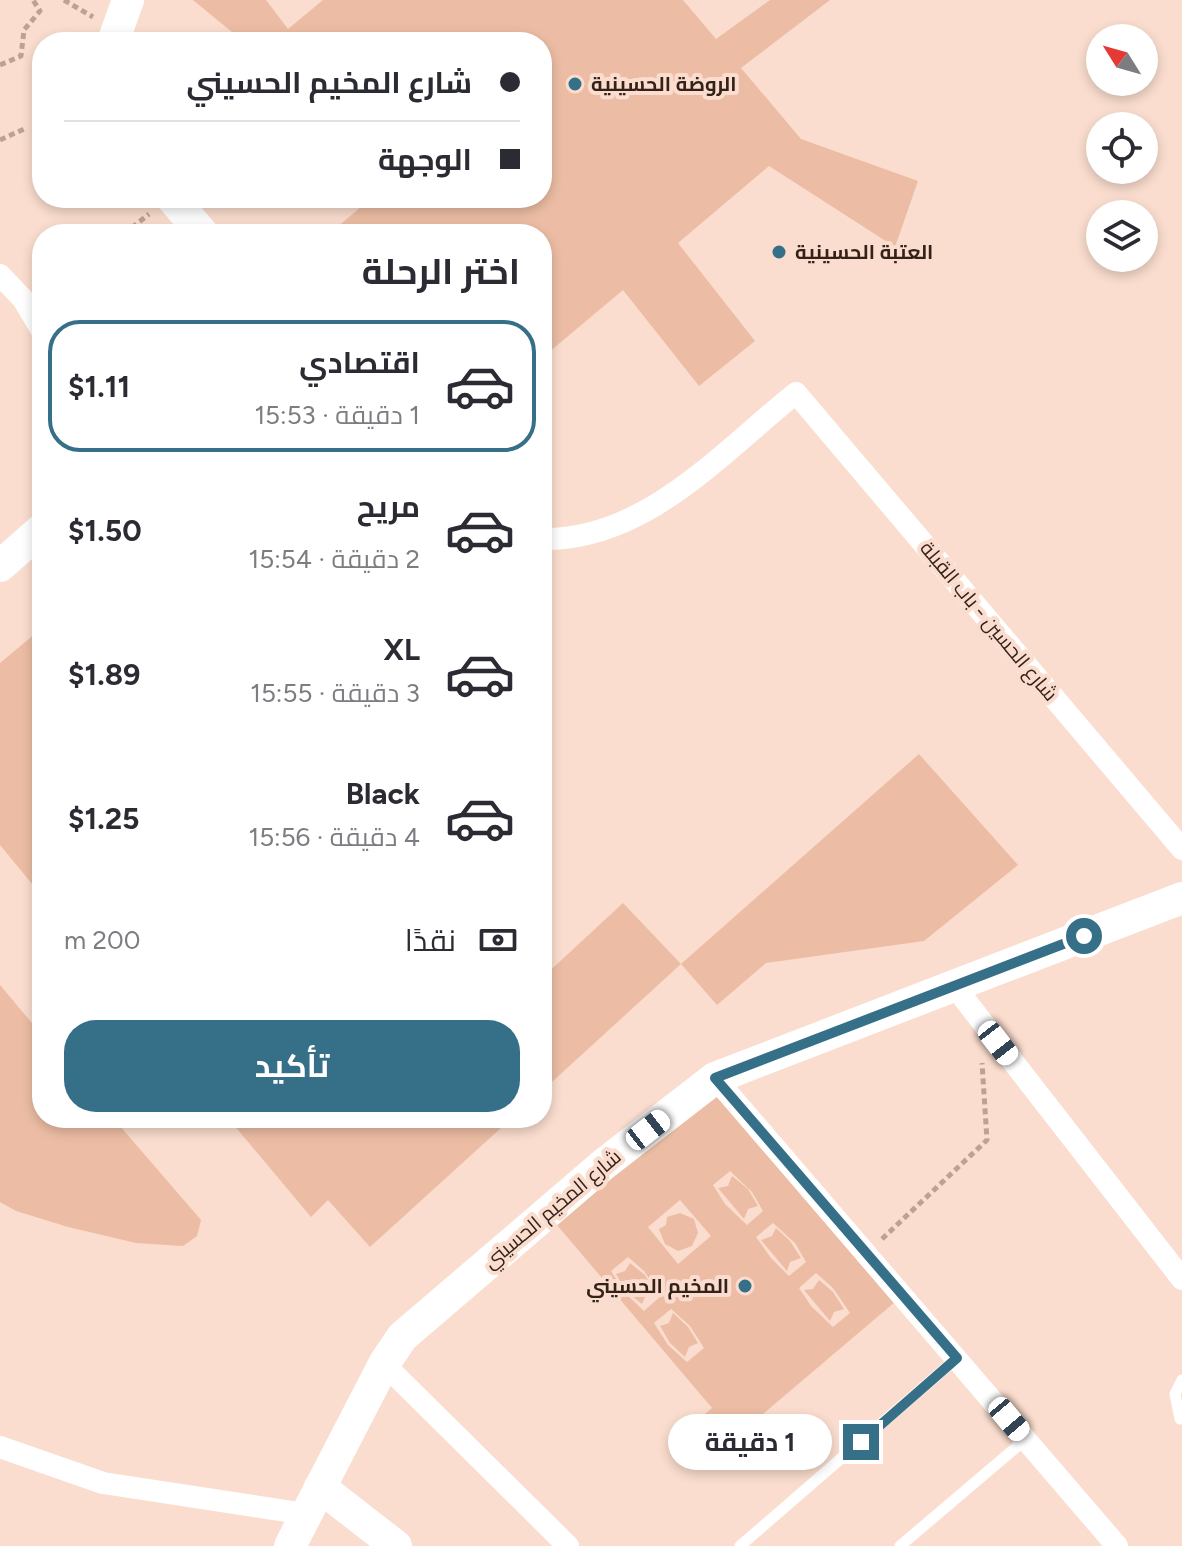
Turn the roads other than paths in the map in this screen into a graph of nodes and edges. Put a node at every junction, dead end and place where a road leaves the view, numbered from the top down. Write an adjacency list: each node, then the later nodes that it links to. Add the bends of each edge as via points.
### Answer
1 (128, 0): 2 (main road)
2 (117, 32)
3 (181, 208): 4 (main road)
4 (194, 224)
5 (0, 275): 6 (street)
6 (32, 314)
7 (32, 538): 9 (main road)
8 (552, 538): 10 (street, شارع الحسين - باب القبلة, via 591,534 659,504 796,393)
9 (0, 566)
10 (1182, 849)
11 (1182, 898): 12 (main road, شارع المخيم الحسيني)
12 (955, 987): 13 (main road, شارع المخيم الحسيني); 14 (street)
13 (715, 1078): 15 (street); 16 (main road, شارع المخيم الحسيني, via 604,1164 402,1337)
14 (1182, 1279)
15 (957, 1358): 19 (street); 24 (lane)
16 (384, 1364): 21 (main road, شارع المخيم الحسيني); 23 (street)
17 (1182, 1380): 18 (lane, via 1175,1394)
18 (1180, 1419)
19 (1026, 1439): 25 (lane); 26 (street)
20 (0, 1447): 21 (street, via 103,1483)
21 (304, 1526): 22 (main road)
22 (396, 1546)
23 (568, 1546)
24 (740, 1546)
25 (900, 1546)
26 (1117, 1546)

